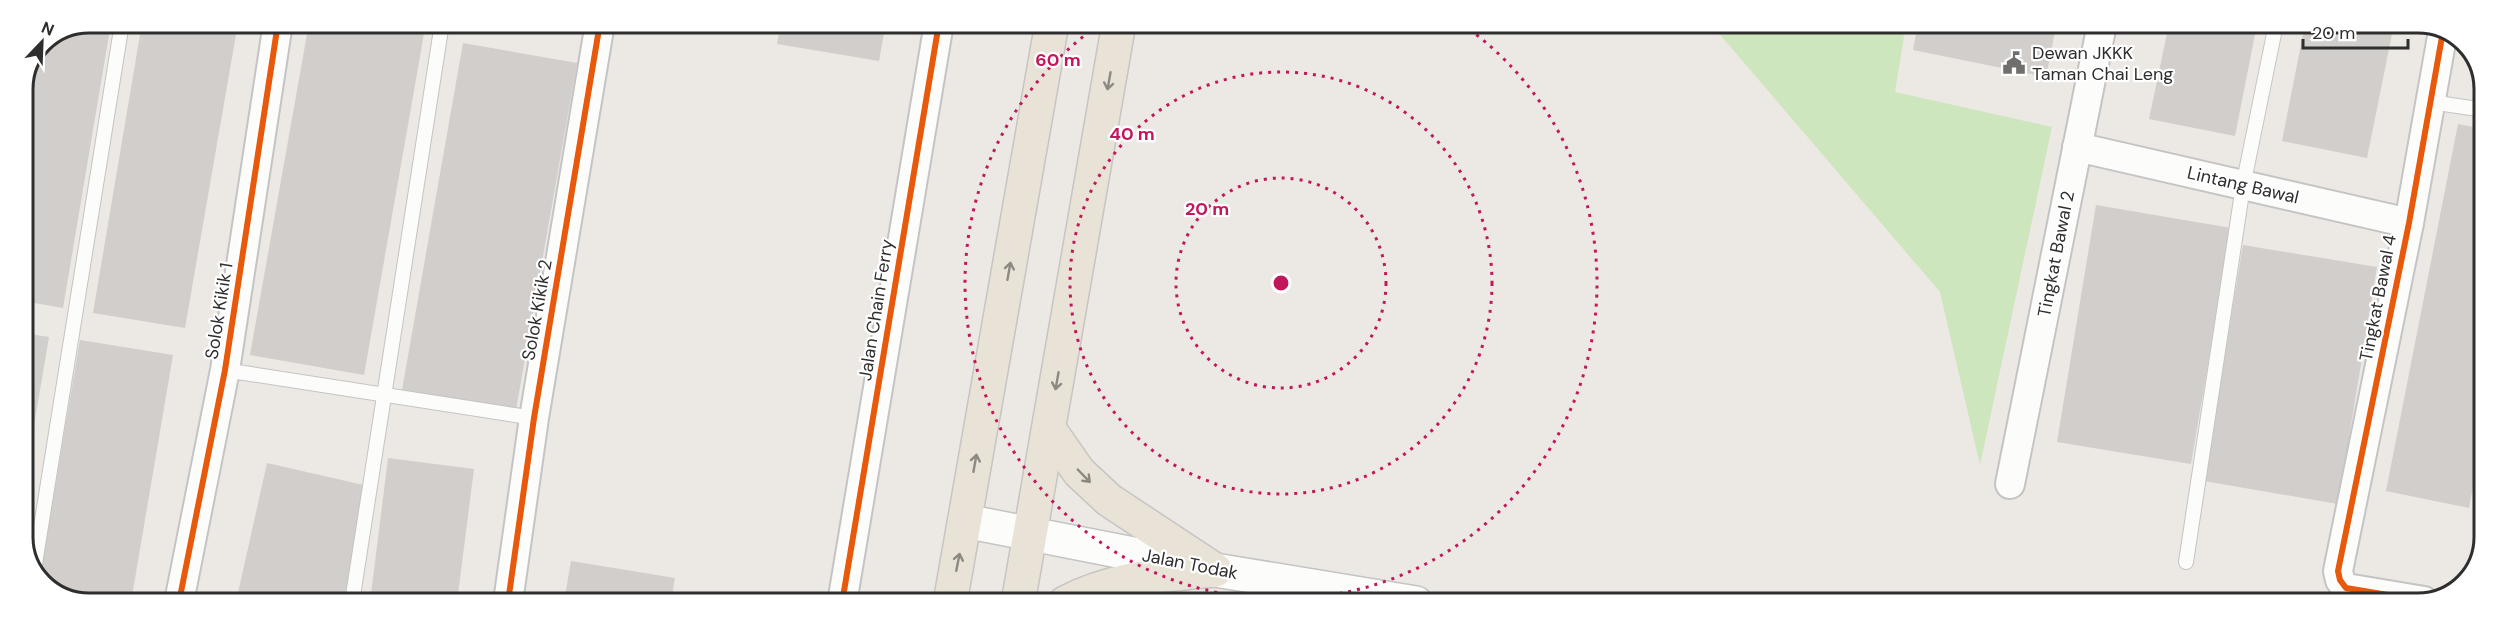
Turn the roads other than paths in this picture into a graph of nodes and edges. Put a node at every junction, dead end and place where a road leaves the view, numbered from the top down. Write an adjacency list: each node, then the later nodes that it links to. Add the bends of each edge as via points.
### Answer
1 (120, 33): 23 (lane)
2 (276, 33): 16 (street, Solok Kikik 1)
3 (440, 33): 17 (lane)
4 (590, 33): 18 (street, Solok Kikik 2)
5 (937, 33): 29 (street, Jalan Chain Ferry)
6 (1050, 33): 21 (highway, one-way to 6)
7 (1117, 33): 19 (highway, one-way to 19)
8 (2100, 33): 13 (street, Tingkat Bawal 2)
9 (2274, 33): 14 (lane)
10 (2443, 39): 11 (street, Tingkat Bawal 4)
11 (2431, 102): 12 (lane); 15 (street, Tingkat Bawal 4)
12 (2474, 108)
13 (2077, 147): 14 (street, Lintang Bawal); 20 (street, Tingkat Bawal 2)
14 (2243, 186): 15 (street, Lintang Bawal); 24 (lane)
15 (2409, 223): 34 (street, Tingkat Bawal 4, via 2338,571 2346,588)
16 (225, 370): 17 (lane); 26 (street, Solok Kikik 1)
17 (383, 395): 18 (lane); 27 (lane)
18 (534, 418): 28 (street, Solok Kikik 2)
19 (1049, 429): 22 (highway); 25 (highway, one-way to 25, via 1079,472 1109,500)
20 (2010, 484)
21 (965, 521): 22 (main road, Jalan Todak); 30 (highway, one-way to 21)
22 (1031, 533): 25 (main road, Jalan Todak); 31 (highway)
23 (36, 556)
24 (2186, 562)
25 (1215, 570): 32 (highway, via 1134,578); 33 (main road, Jalan Todak)
26 (181, 593)
27 (353, 593)
28 (509, 593)
29 (844, 593)
30 (952, 593)
31 (1020, 593)
32 (1084, 593)
33 (1345, 593)
34 (2374, 593)

